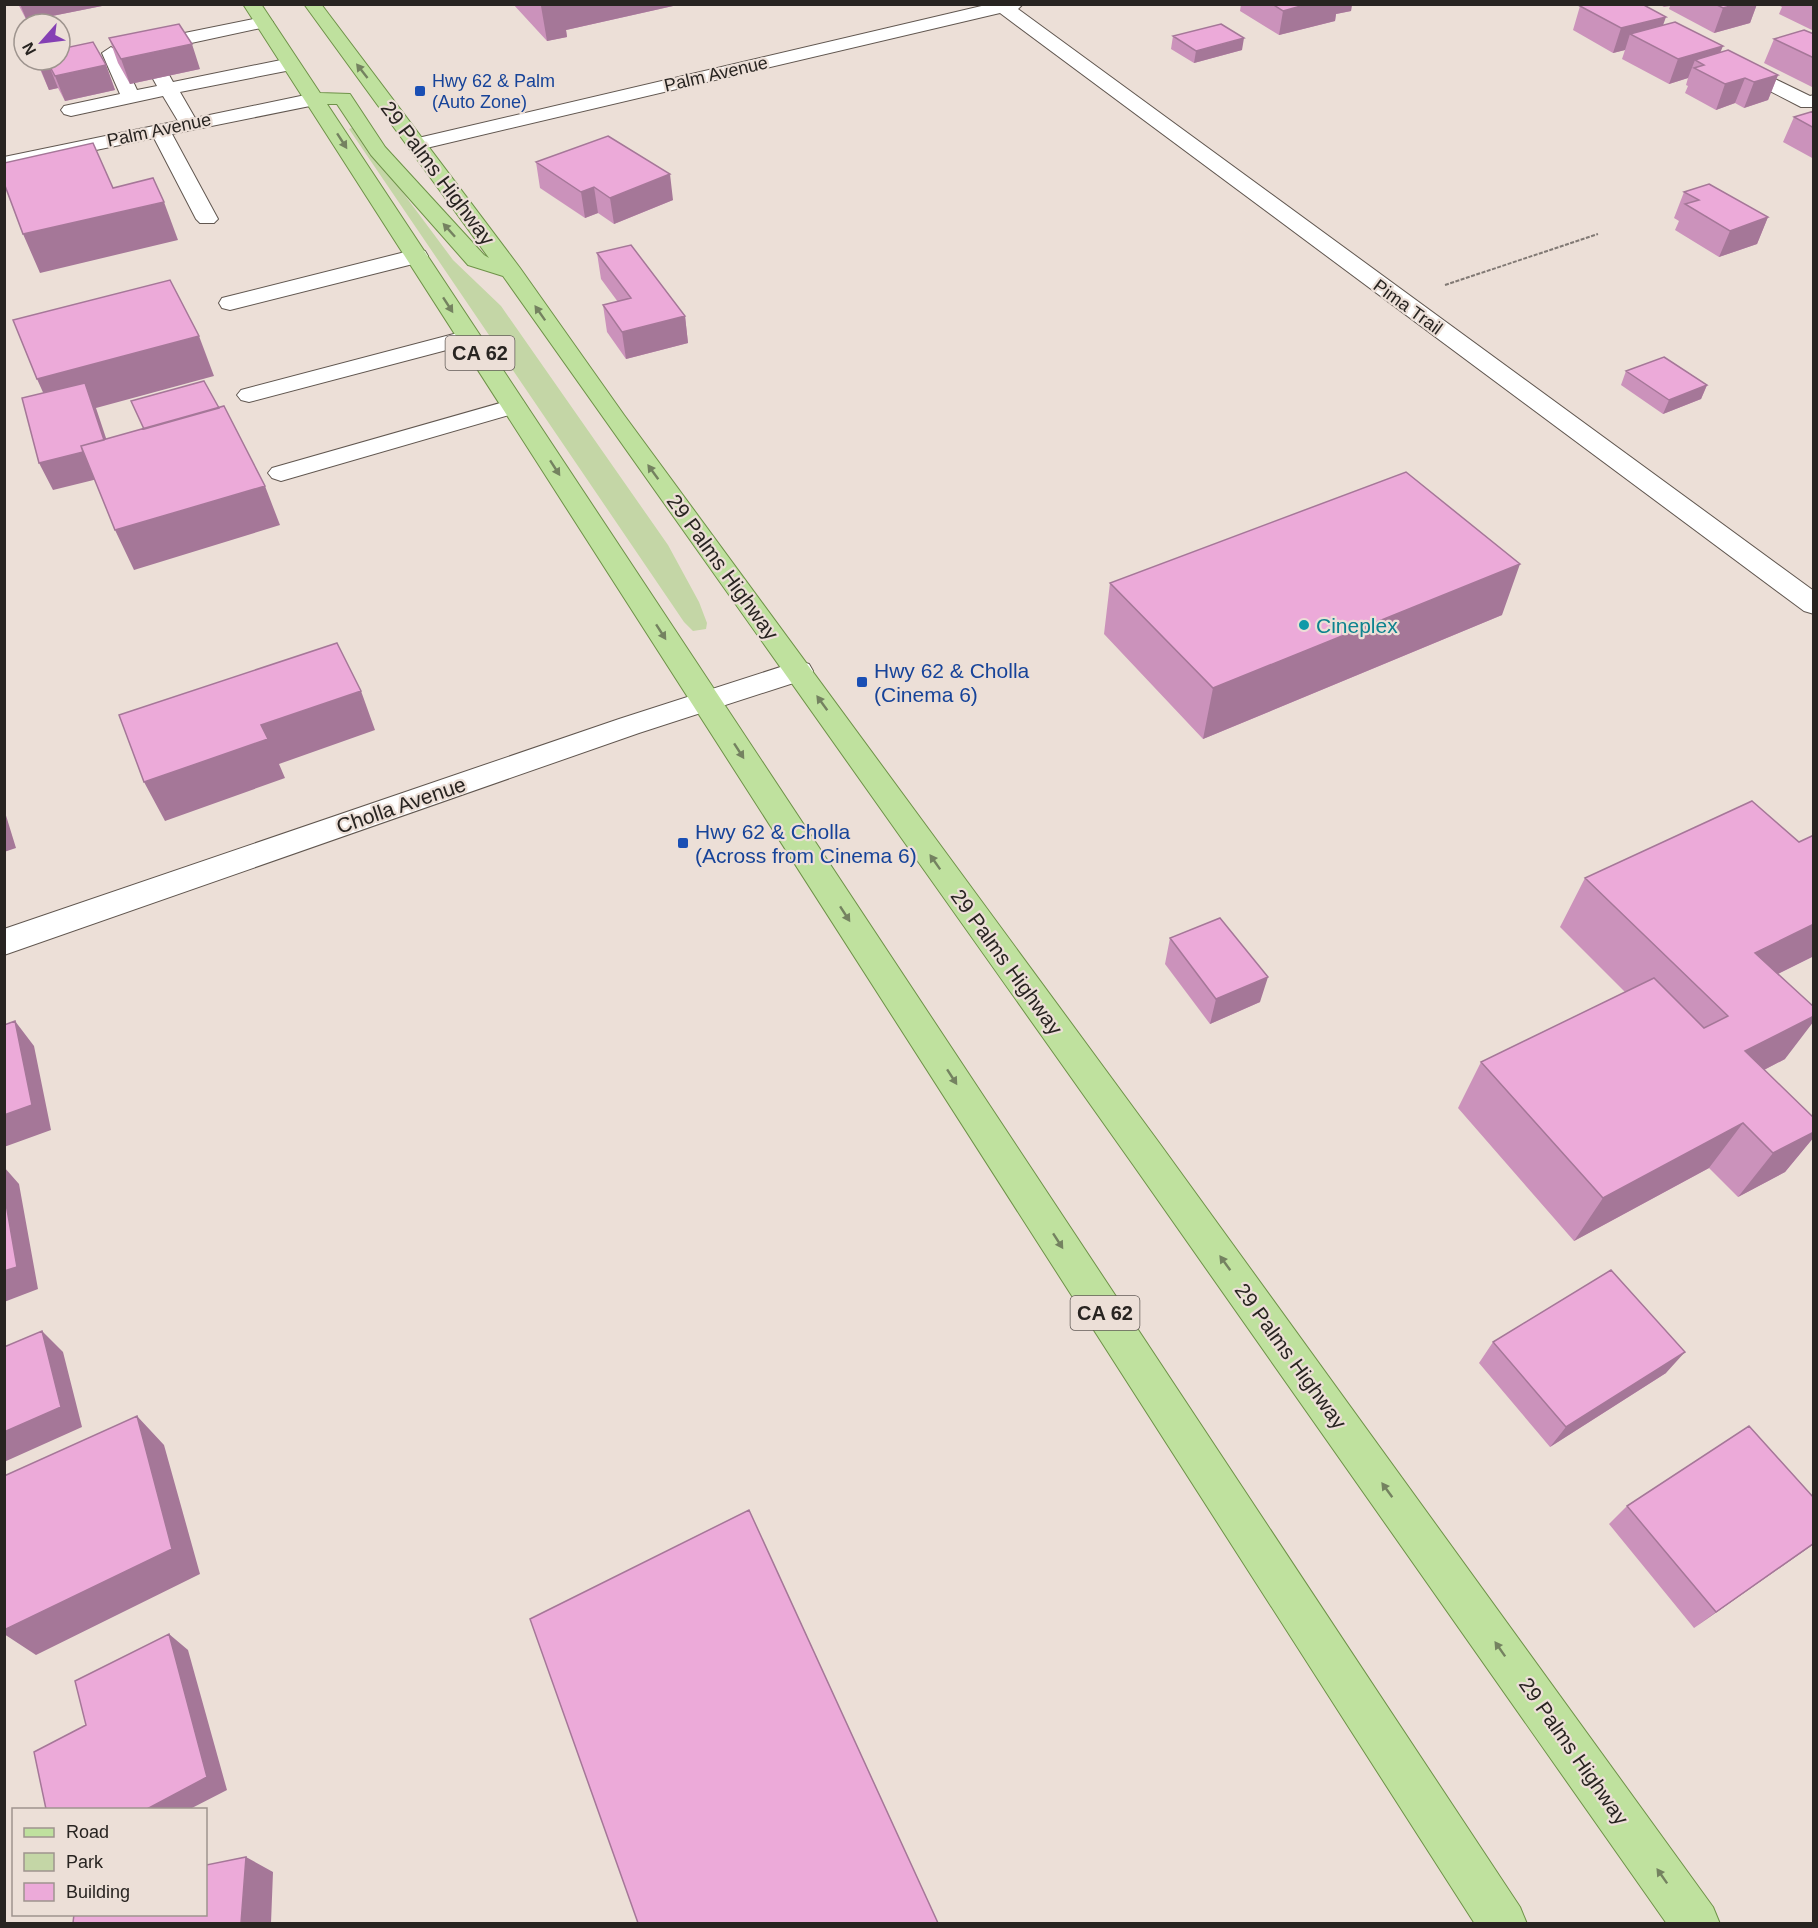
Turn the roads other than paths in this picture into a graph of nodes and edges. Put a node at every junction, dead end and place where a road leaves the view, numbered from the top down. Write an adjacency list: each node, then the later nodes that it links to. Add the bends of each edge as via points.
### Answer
1 (312, 4): 17 (main road, 29 Palms Highway, one-way to 1)
2 (1010, 6): 17 (street, Palm Avenue); 27 (street, Pima Trail, via 1399,300)
3 (258, 13): 4 (street); 8 (main road, CA 62)
4 (195, 36): 5 (street, via 146,52); 9 (street)
5 (111, 53): 7 (street); 11 (street)
6 (1713, 54): 13 (street, via 1808,103)
7 (90, 57)
8 (291, 64): 9 (street); 12 (main road, CA 62)
9 (219, 78): 10 (street)
10 (165, 83): 11 (street); 15 (street)
11 (131, 97): 14 (street)
12 (315, 99): 15 (street, Palm Avenue); 20 (main road, CA 62, one-way to 20); 21 (main road, one-way to 12, via 477,261 378,151 343,98)
13 (1814, 101)
14 (71, 110)
15 (189, 123): 16 (street, Palm Avenue)
16 (160, 130): 18 (street, Palm Avenue); 19 (street)
17 (418, 144): 21 (main road, 29 Palms Highway)
18 (4, 163)
19 (207, 219)
20 (417, 256): 22 (street); 23 (main road, CA 62, one-way to 23)
21 (512, 273): 28 (main road, 29 Palms Highway, one-way to 21)
22 (230, 303)
23 (469, 337): 24 (street); 25 (main road, CA 62)
24 (249, 395)
25 (514, 406): 26 (street); 29 (main road, CA 62, one-way to 29)
26 (281, 473)
27 (1814, 605)
28 (799, 671): 29 (street, Cholla Avenue); 32 (main road, 29 Palms Highway, one-way to 28)
29 (706, 702): 30 (street, Cholla Avenue); 31 (main road, CA 62, one-way to 31)
30 (4, 942)
31 (1503, 1923)
32 (1696, 1923)

